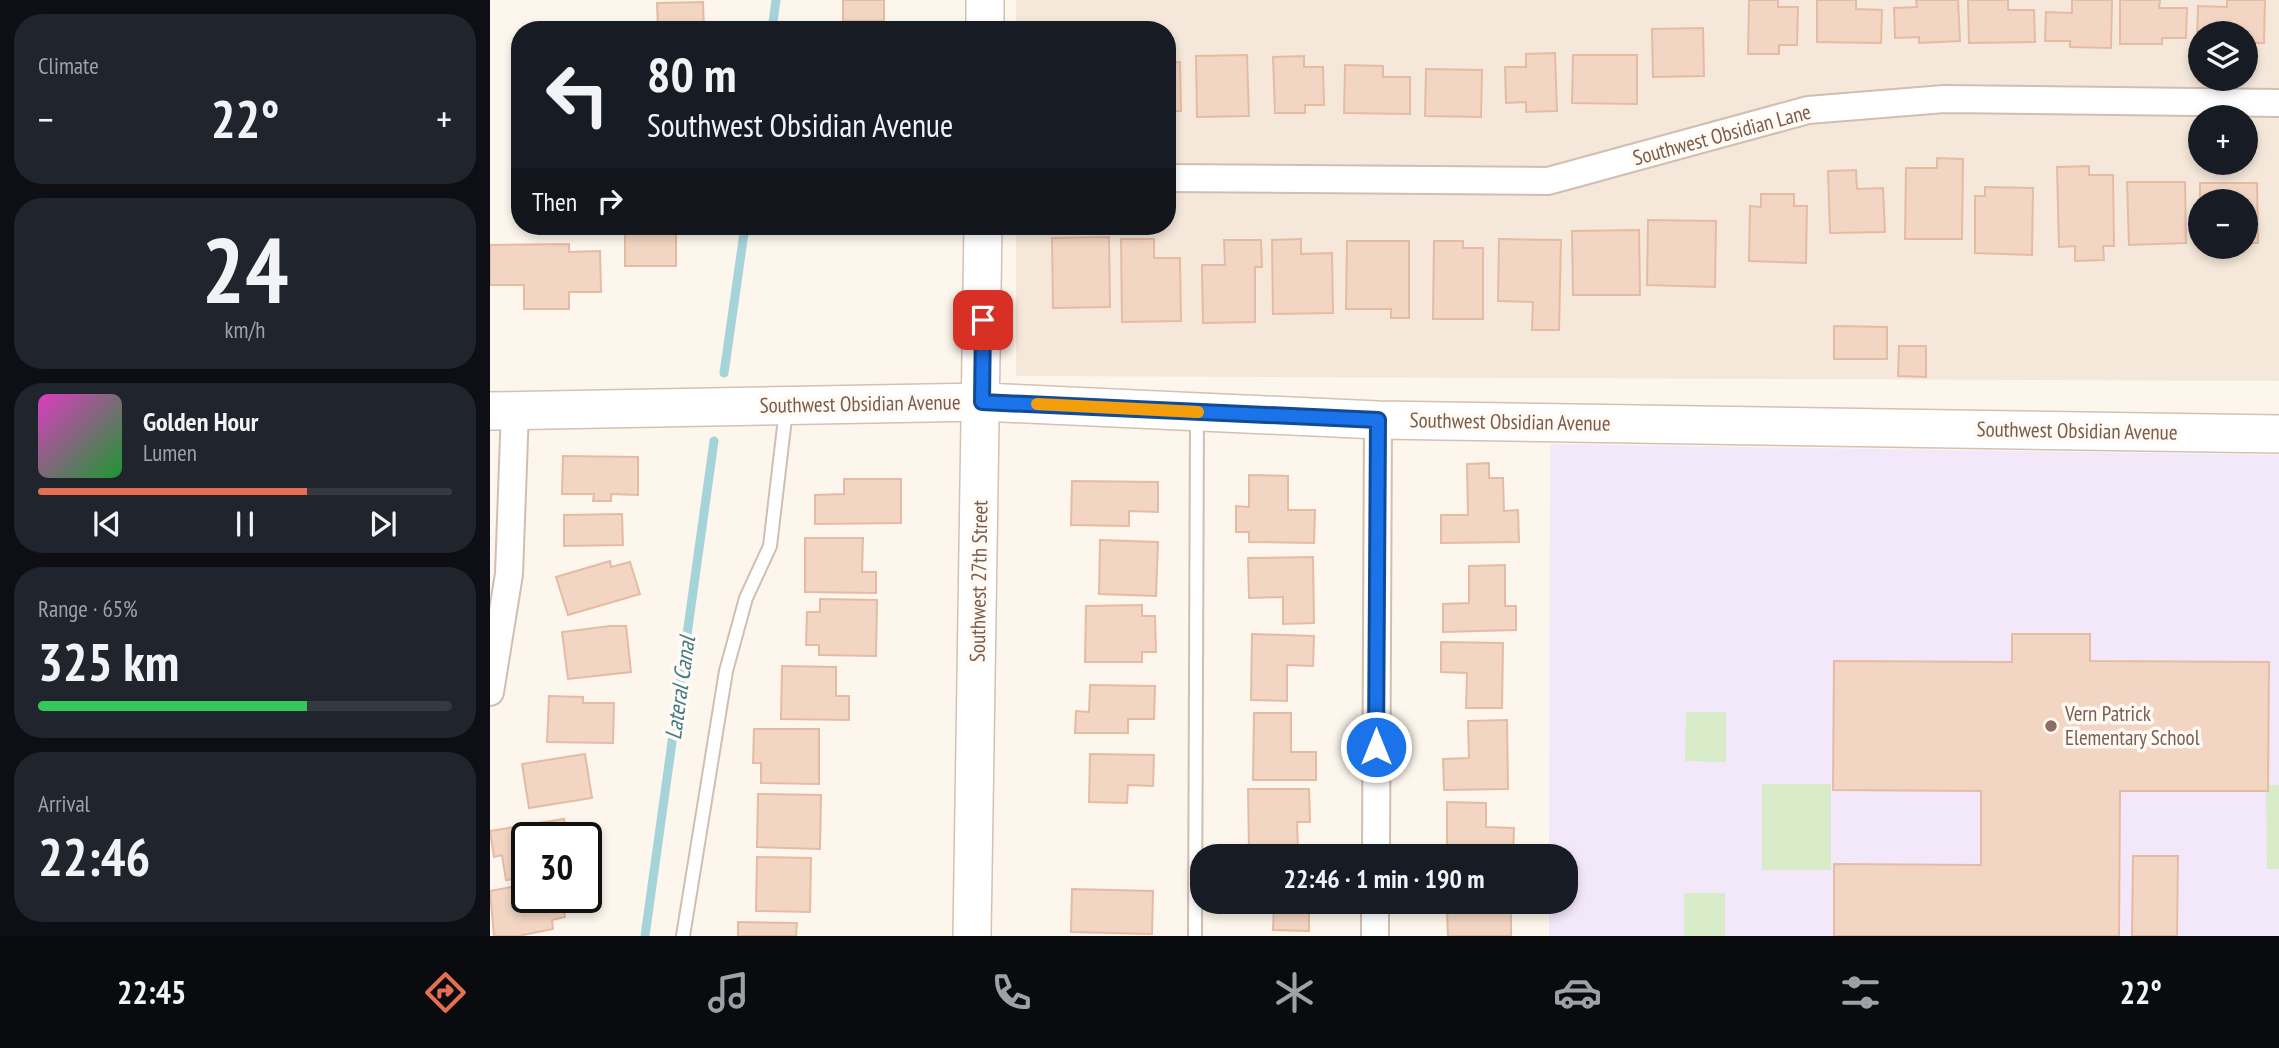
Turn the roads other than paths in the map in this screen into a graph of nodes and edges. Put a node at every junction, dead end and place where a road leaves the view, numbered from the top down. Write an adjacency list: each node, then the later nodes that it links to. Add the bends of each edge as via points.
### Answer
1 (985, 0): 2 (street)
2 (985, 21)
3 (2279, 103): 4 (street, Southwest Obsidian Lane, via 1944,99 1808,110 1548,181)
4 (1176, 178)
5 (984, 235): 6 (street, Southwest 27th Street)
6 (982, 402): 7 (street, Southwest Obsidian Avenue); 9 (street, Southwest Obsidian Avenue); 16 (street, Southwest 27th Street)
7 (786, 406): 8 (street, Southwest Obsidian Avenue); 15 (lane, via 770,546 746,598 726,671)
8 (502, 411): 12 (street, via 509,574)
9 (1197, 412): 10 (street, Southwest Obsidian Avenue); 17 (lane)
10 (1378, 420): 11 (street, Southwest Obsidian Avenue); 13 (street)
11 (2279, 434)
12 (490, 692)
13 (1376, 844)
14 (1376, 914): 18 (street)
15 (683, 936)
16 (972, 936)
17 (1195, 936)
18 (1375, 936)

